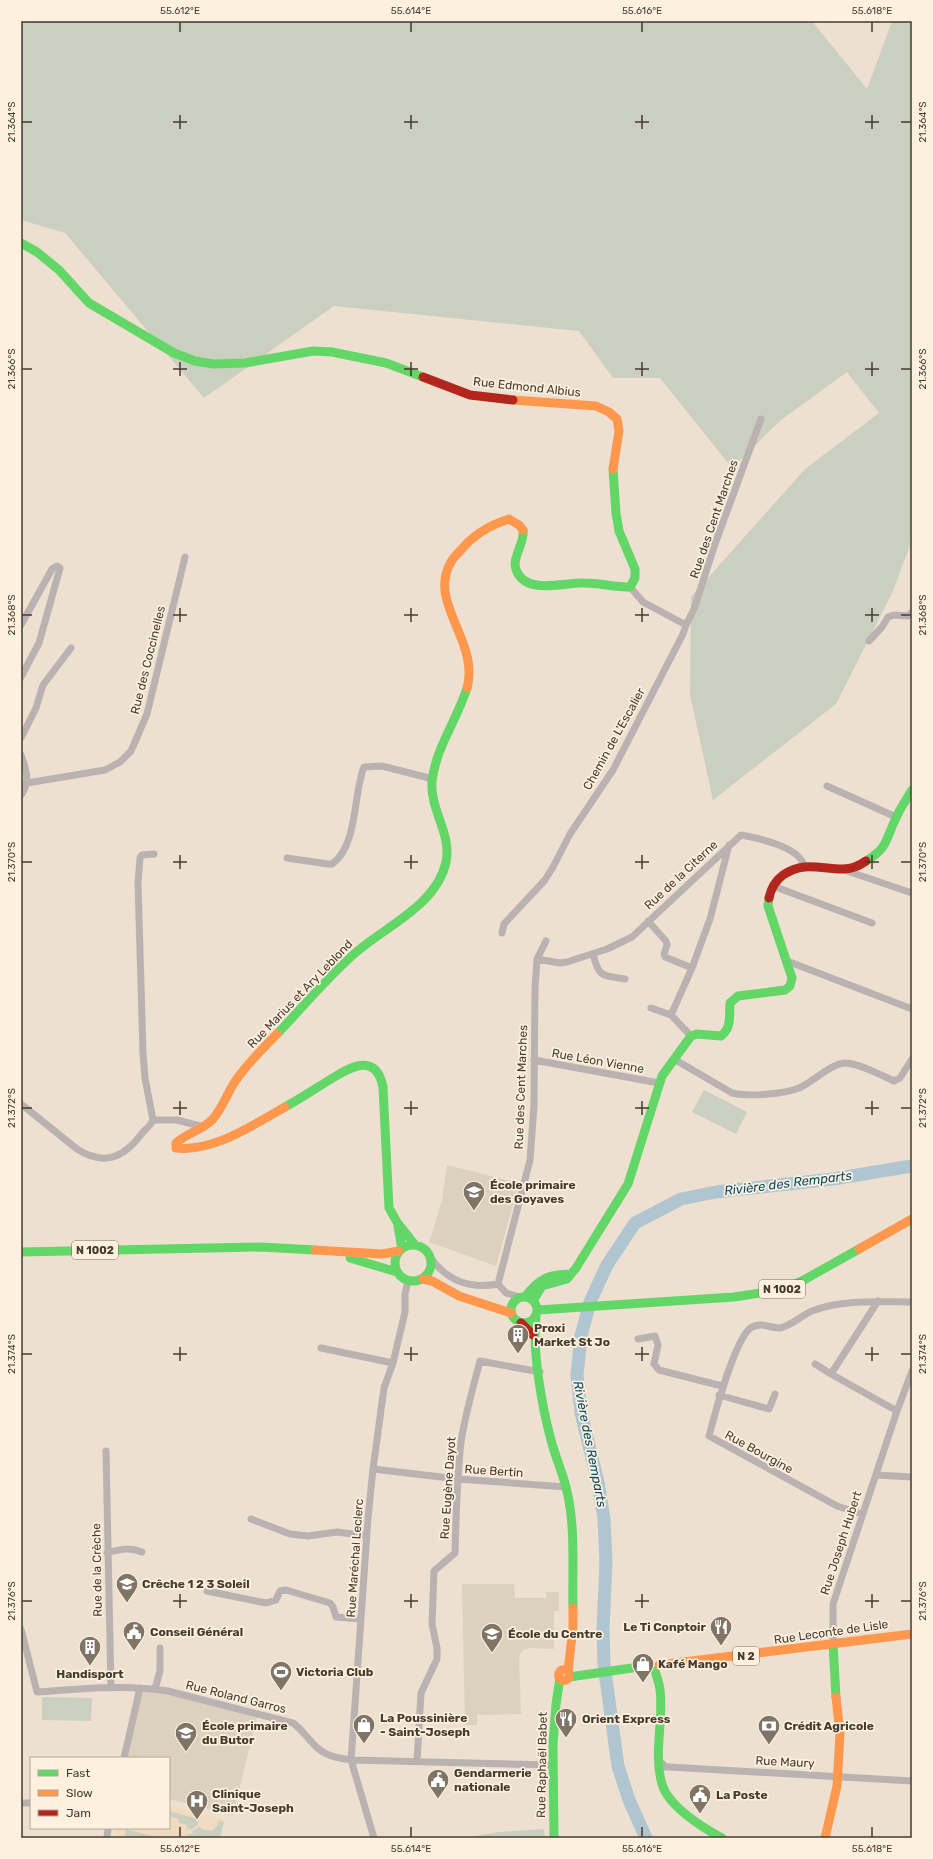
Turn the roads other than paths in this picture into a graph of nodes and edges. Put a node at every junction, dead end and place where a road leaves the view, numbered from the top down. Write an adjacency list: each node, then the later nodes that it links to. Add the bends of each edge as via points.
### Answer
1 (21, 242): 4 (main road, Rue Edmond Albius, via 59,270 89,303 174,353 195,361 213,364 245,363 306,352 332,352 386,363 470,395 596,406 610,412 617,420 619,431 613,463 619,531 636,575)
2 (761, 419): 7 (street, Rue des Cent Marches, via 694,609)
3 (185, 557): 14 (street, Rue des Coccinelles, via 147,714 131,751 120,762 105,770)
4 (630, 587): 7 (street, via 643,602); 13 (main road, Rue Marius et Ary Leblond, via 584,583 537,585 523,580 515,566 524,531 521,526 509,519 490,528 456,553 445,578 445,597 468,653 470,672 464,698 437,762)
5 (912, 612): 8 (street, via 908,616 888,617)
6 (21, 625): 10 (street, via 52,569 57,566 60,568 39,643)
7 (686, 625): 28 (street, Chemin de L'Escalier, via 673,656 613,770 570,834 549,874 504,924)
8 (869, 641)
9 (71, 648): 11 (street, via 43,685 36,708)
10 (21, 677)
11 (21, 738)
12 (21, 754): 14 (street, via 27,774)
13 (433, 779): 21 (street, via 382,766 364,767 348,840 338,859 328,864); 45 (main road, Rue Marius et Ary Leblond, via 433,800 447,842 448,854 439,879 410,913 356,951 258,1054 237,1078 213,1119)
14 (26, 783): 17 (street)
15 (827, 786): 18 (street)
16 (912, 790): 18 (main road)
17 (21, 795)
18 (896, 817): 23 (main road, via 879,854 858,866)
19 (729, 844): 22 (street, Rue de la Citerne, via 741,835 760,838 796,853 804,862); 26 (street, Rue de la Citerne); 33 (street, Rue de la Citerne, via 710,920)
20 (154, 854): 44 (street, via 142,855 140,858 138,883 143,1053)
21 (287, 858)
22 (804, 866): 23 (main road); 24 (main road, via 782,876)
23 (843, 869): 25 (street)
24 (772, 886): 27 (street); 32 (main road, via 768,906)
25 (912, 893)
26 (648, 921): 30 (street, Rue de la Citerne, via 632,937); 33 (street, Rue de la Citerne, via 666,941 665,957)
27 (872, 923)
28 (502, 933)
29 (546, 941): 31 (street)
30 (592, 954): 31 (street, Rue de la Citerne, via 560,963); 34 (street, via 600,973)
31 (538, 959): 41 (street, Rue des Cent Marches)
32 (787, 961): 36 (street); 38 (main road, via 792,978 790,986 785,990 738,996 730,1003 729,1027 725,1033 721,1036)
33 (692, 968): 37 (street, Rue de la Citerne)
34 (625, 979)
35 (651, 1008): 37 (street)
36 (912, 1009)
37 (671, 1015): 38 (street)
38 (691, 1036): 39 (main road)
39 (674, 1059): 40 (street, via 732,1093 742,1094 800,1088 845,1063 894,1081 900,1078); 42 (main road)
40 (912, 1059)
41 (534, 1060): 42 (street, Rue Léon Vienne); 57 (street, Rue des Cent Marches, via 530,1160)
42 (658, 1083): 54 (main road, via 628,1184)
43 (21, 1104): 44 (street, via 77,1149 87,1156 97,1158 121,1155 135,1144)
44 (153, 1120): 45 (street, via 178,1120)
45 (204, 1127): 47 (main road, Rue Marius et Ary Leblond, via 179,1140 176,1148 192,1149 239,1134 354,1066 361,1064 375,1068 382,1079 389,1208)
46 (912, 1219): 64 (main road, N 1002, via 814,1275 780,1290 734,1297 560,1309)
47 (397, 1222): 48 (main road, Rue Marius et Ary Leblond); 49 (main road, Rue Marius et Ary Leblond)
48 (415, 1245): 49 (main road); 52 (main road, via 425,1249)
49 (401, 1250): 51 (main road, N 1002, via 382,1254); 53 (main road, via 395,1261)
50 (21, 1252): 51 (main road, N 1002, via 261,1247)
51 (320, 1252): 53 (main road, N 1002, via 358,1259)
52 (432, 1261): 55 (main road, via 431,1269); 57 (street, via 454,1279 482,1287); 58 (main road, via 435,1275)
53 (397, 1272): 56 (main road)
54 (571, 1274): 59 (main road, via 538,1280); 60 (main road, via 563,1281 542,1286)
55 (423, 1279): 56 (main road); 58 (main road)
56 (408, 1281): 69 (street, Rue Maréchal Leclerc, via 404,1294 405,1312)
57 (498, 1284): 59 (street, via 506,1293)
58 (442, 1286): 63 (main road, via 460,1296 496,1307)
59 (522, 1297): 60 (main road); 63 (main road)
60 (533, 1300): 64 (main road)
61 (878, 1302): 62 (street, Rue Bourgine); 73 (street); 74 (street, Rue Bourgine, via 837,1304 812,1311 780,1328 762,1324 752,1327 744,1336)
62 (912, 1302)
63 (512, 1308): 65 (main road, via 514,1319)
64 (537, 1314): 65 (main road, N 1002, via 529,1322); 66 (main road)
65 (521, 1323): 66 (main road)
66 (533, 1335): 72 (main road)
67 (638, 1339): 74 (street, via 655,1336 658,1345 654,1364 659,1370)
68 (322, 1348): 69 (street)
69 (393, 1363): 80 (street, Rue Maréchal Leclerc, via 384,1388)
70 (815, 1364): 73 (street)
71 (912, 1371): 75 (street, Rue Joseph Hubert)
72 (540, 1372): 83 (street, Rue Eugène Dayot, via 480,1361 466,1415); 84 (main road, via 551,1440)
73 (831, 1374): 78 (street)
74 (722, 1386): 77 (street, Rue Bourgine)
75 (908, 1391): 78 (street, Rue Joseph Hubert)
76 (775, 1394): 77 (street, via 769,1408)
77 (719, 1395): 85 (street, Rue Bourgine, via 709,1436 837,1506)
78 (897, 1410): 81 (street, Rue Joseph Hubert)
79 (106, 1451): 88 (street, Rue de la Crèche)
80 (373, 1469): 83 (street, Rue Bertin); 87 (street, Rue Maréchal Leclerc)
81 (876, 1475): 82 (street); 85 (street, Rue Joseph Hubert)
82 (912, 1477)
83 (458, 1479): 84 (street, Rue Bertin); 103 (street, Rue Eugène Dayot, via 455,1553 434,1571 432,1624 437,1659 421,1693)
84 (566, 1487): 97 (main road, via 572,1527 573,1627)
85 (862, 1514): 94 (street, Rue Joseph Hubert, via 833,1604)
86 (251, 1519): 87 (street, via 290,1534 308,1536 337,1532)
87 (367, 1536): 91 (street, Rue Maréchal Leclerc)
88 (107, 1552): 89 (street, via 122,1549); 98 (street, Rue de la Crèche)
89 (142, 1552)
90 (207, 1591): 91 (street, via 266,1603 276,1600 280,1591 286,1590 330,1603 336,1617)
91 (361, 1619): 102 (street, Rue Maréchal Leclerc)
92 (21, 1629): 98 (street, Rue Roland Garros, via 37,1692)
93 (912, 1634): 94 (main road, Rue Leconte de Lisle / N 2)
94 (833, 1644): 96 (main road, Rue Leconte de Lisle / N 2); 106 (main road, via 840,1734)
95 (160, 1648): 100 (street, via 160,1671)
96 (657, 1668): 97 (main road, Rue Leconte de Lisle, via 657,1662 652,1660 647,1662 646,1666 634,1669 580,1675); 104 (main road, via 660,1689)
97 (566, 1674): 105 (main road, Rue Raphaël Babet, via 557,1693)
98 (111, 1688): 99 (street, Rue Roland Garros)
99 (140, 1688): 100 (street, Rue Roland Garros); 101 (street)
100 (155, 1689): 102 (street, Rue Roland Garros, via 293,1723 328,1755)
101 (124, 1757)
102 (352, 1760): 103 (street, Rue Roland Garros); 108 (street, Rue Maréchal Leclerc)
103 (417, 1761): 105 (street, Rue Roland Garros)
104 (659, 1761): 106 (street, Rue Maury, via 669,1767); 110 (main road, via 662,1785 669,1796 689,1818)
105 (553, 1765): 109 (main road, Rue Raphaël Babet)
106 (837, 1776): 107 (street, Rue Maury); 111 (main road)
107 (912, 1781)
108 (374, 1838)
109 (554, 1838)
110 (722, 1838)
111 (825, 1838)

